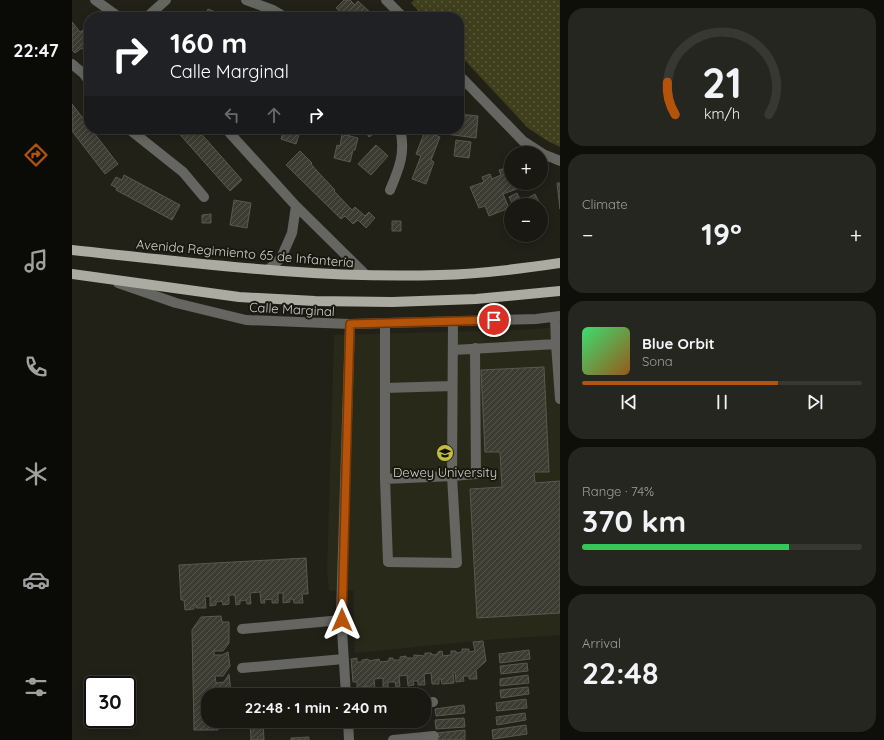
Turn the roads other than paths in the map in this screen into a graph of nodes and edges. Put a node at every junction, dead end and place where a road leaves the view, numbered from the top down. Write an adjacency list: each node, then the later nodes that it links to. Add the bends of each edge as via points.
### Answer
1 (95, 0): 5 (street)
2 (166, 0): 6 (street)
3 (246, 0): 7 (street)
4 (386, 0): 8 (street)
5 (111, 12)
6 (153, 12)
7 (276, 12)
8 (398, 12)
9 (72, 64): 10 (street)
10 (84, 73)
11 (464, 80): 15 (street, via 524,141 543,154)
12 (135, 134): 17 (street, via 184,172)
13 (231, 134): 18 (street)
14 (401, 134): 16 (street, via 403,150 400,168)
15 (560, 161)
16 (390, 190)
17 (204, 196)
18 (296, 206): 21 (street, via 292,233 281,258); 23 (street)
19 (72, 250): 21 (main road, Avenida Regimiento 65 de Infantería)
20 (560, 263): 23 (main road, Avenida Regimiento 65 de Infantería, via 516,270 440,275)
21 (268, 270): 23 (main road, Avenida Regimiento 65 de Infantería)
22 (72, 274): 24 (main road)
23 (366, 275)
24 (100, 277): 25 (main road, via 239,297 315,301 392,302 468,299); 29 (street, Calle Marginal, via 176,303 246,320)
25 (560, 291)
26 (558, 317): 27 (street, Calle Marginal); 30 (street)
27 (452, 321): 28 (street, Calle Marginal); 32 (street)
28 (385, 323): 29 (street, Calle Marginal); 34 (street)
29 (350, 324): 38 (street)
30 (556, 344): 31 (street); 35 (street)
31 (475, 348): 32 (street); 36 (street, via 476,474)
32 (452, 350): 33 (street)
33 (452, 386): 34 (street); 36 (street)
34 (385, 388): 37 (street)
35 (560, 399)
36 (452, 476): 37 (street); 37 (street, via 457,563 388,562)
37 (385, 479)
38 (342, 620): 39 (street); 40 (street)
39 (242, 629)
40 (344, 659): 41 (street); 42 (street)
41 (242, 668)
42 (346, 688)
43 (348, 728): 45 (street)
44 (434, 736): 46 (street)
45 (349, 740)
46 (393, 740)

